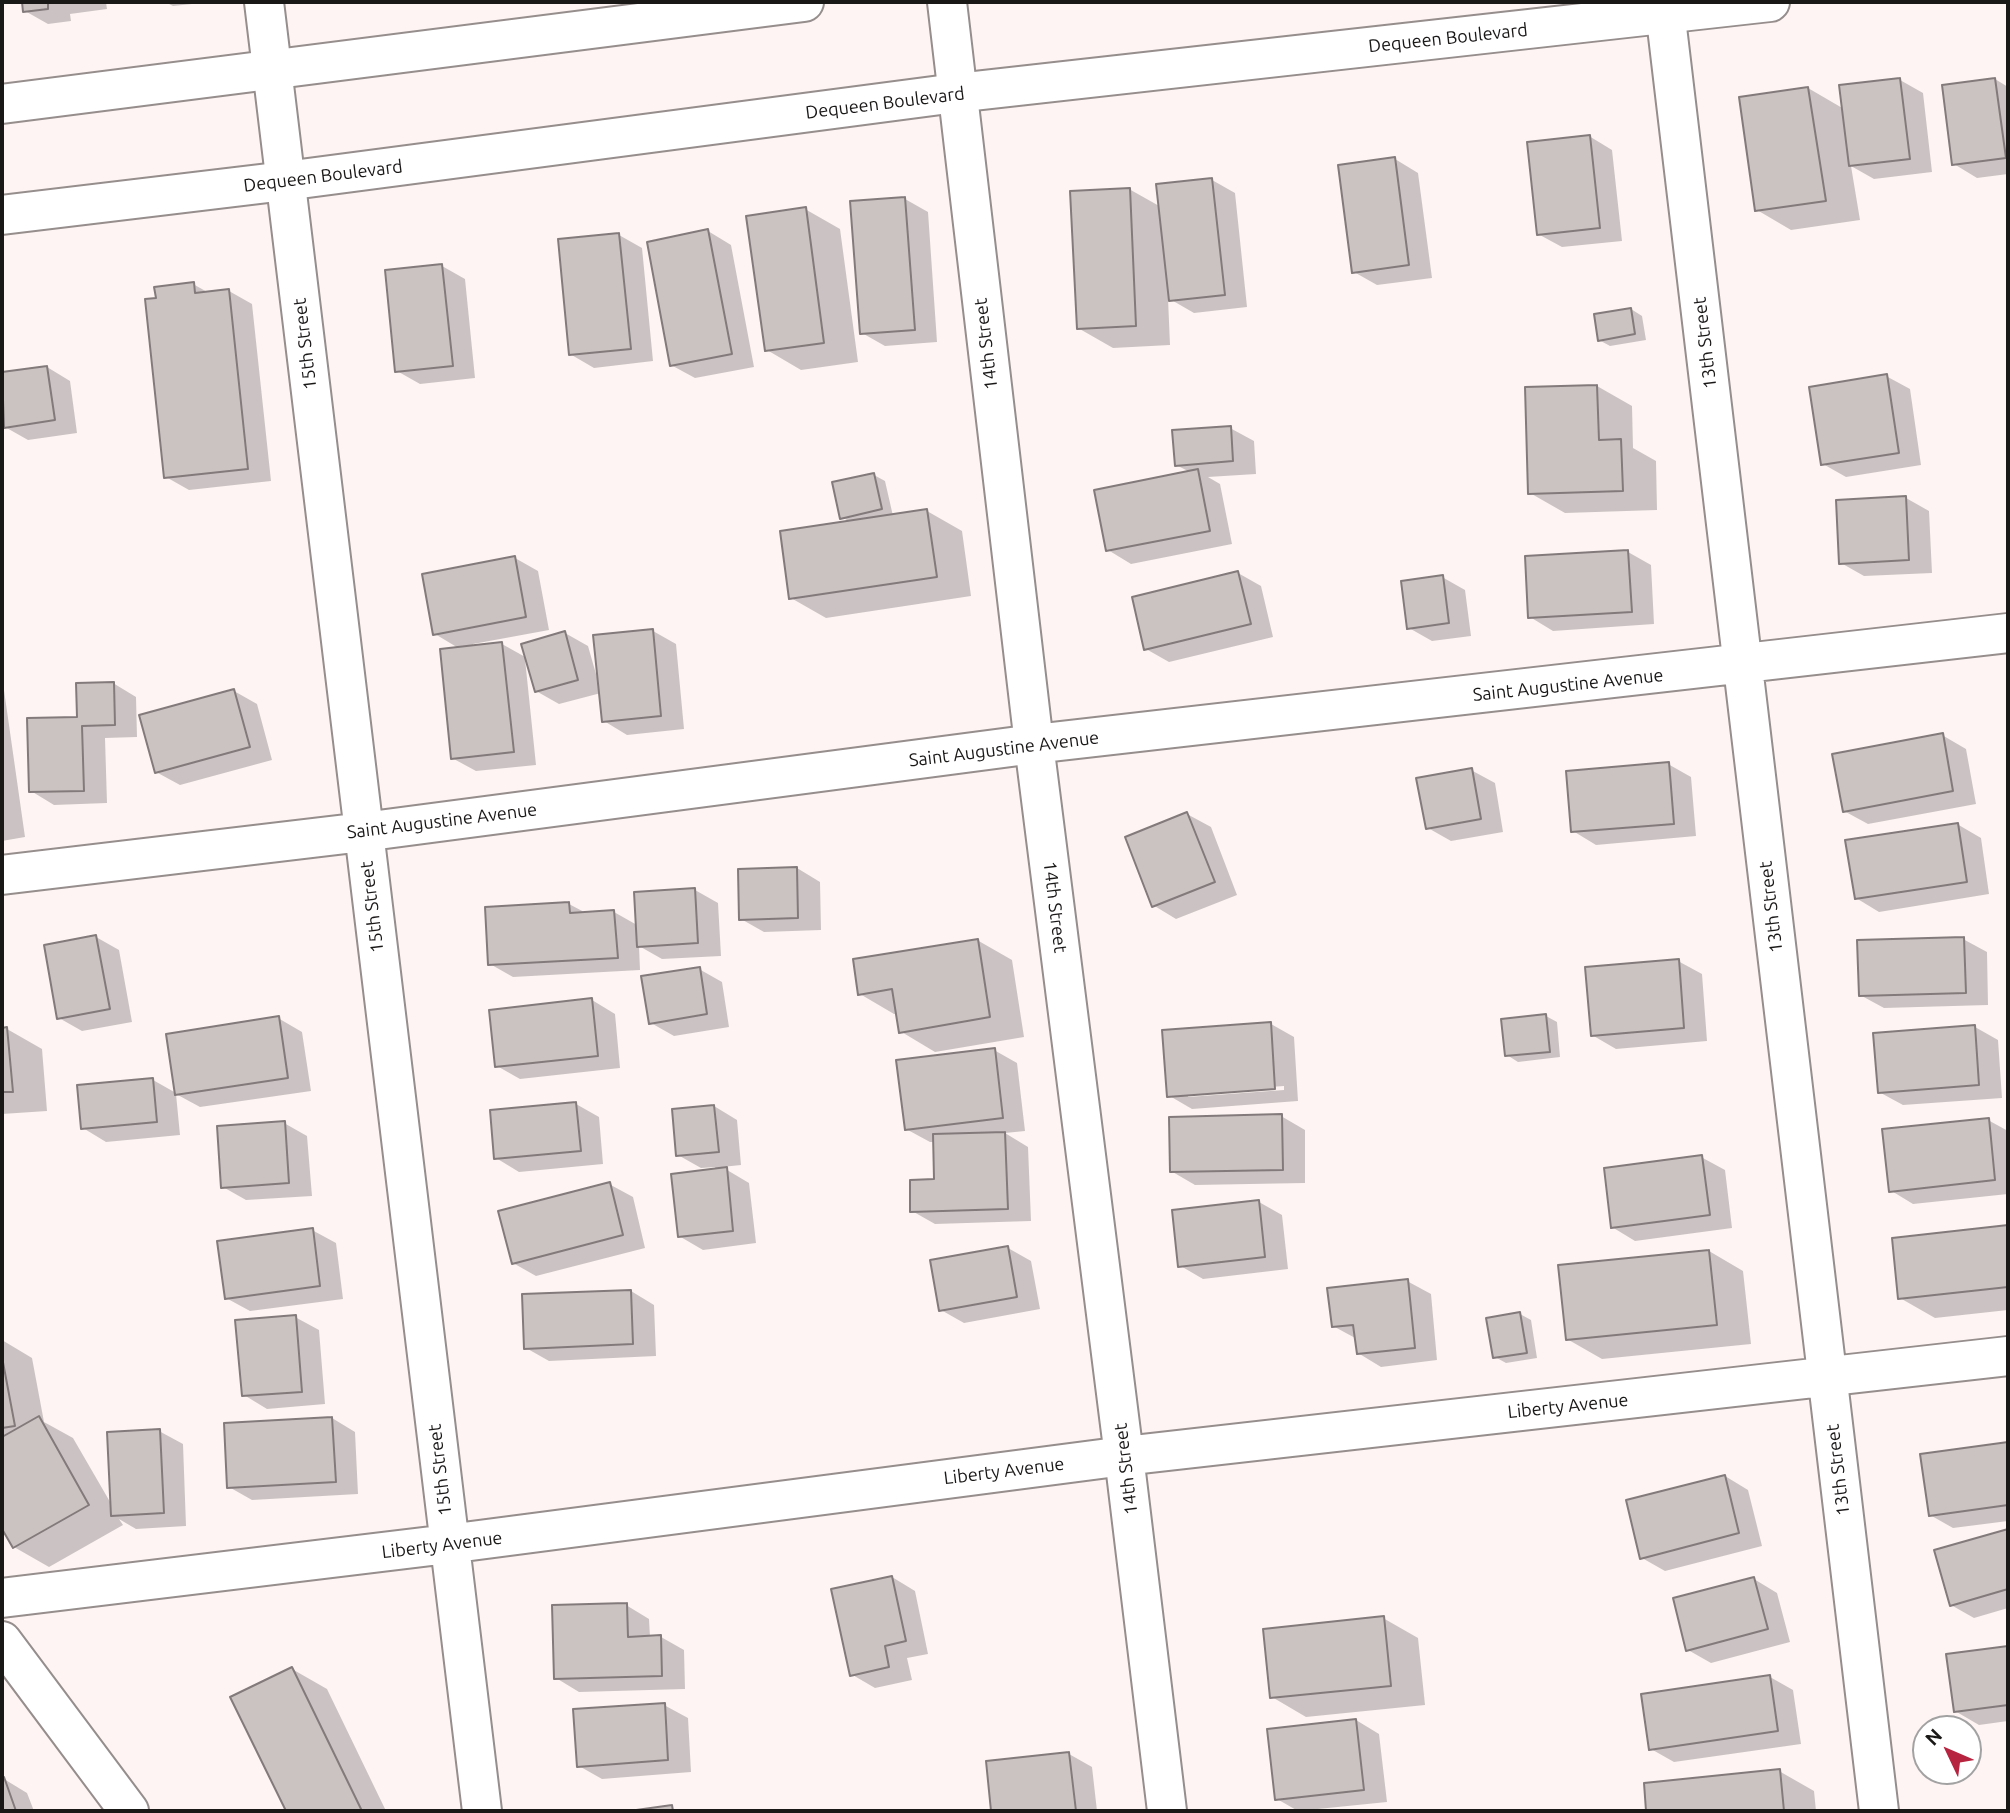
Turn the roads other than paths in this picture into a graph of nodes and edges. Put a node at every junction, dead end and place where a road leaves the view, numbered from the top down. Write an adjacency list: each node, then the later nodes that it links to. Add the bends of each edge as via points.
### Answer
1 (264, 2): 6 (street, 15th Street)
2 (804, 2): 6 (street)
3 (947, 2): 7 (street, 14th Street)
4 (1770, 2): 5 (street, Dequeen Boulevard)
5 (1665, 8): 7 (street, Dequeen Boulevard); 12 (street, 13th Street)
6 (272, 71): 8 (street); 9 (street, 15th Street)
7 (957, 93): 9 (street, Dequeen Boulevard); 13 (street, 14th Street)
8 (2, 104)
9 (285, 181): 10 (street, Dequeen Boulevard); 14 (street, 15th Street)
10 (2, 215)
11 (2008, 633): 12 (street, Saint Augustine Avenue)
12 (1743, 665): 13 (street, Saint Augustine Avenue); 17 (street, 13th Street)
13 (1034, 744): 14 (street, Saint Augustine Avenue); 18 (street, 14th Street)
14 (363, 832): 15 (street, Saint Augustine Avenue); 19 (street, 15th Street)
15 (2, 875)
16 (2008, 1356): 17 (street, Liberty Avenue)
17 (1827, 1378): 18 (street, Liberty Avenue); 25 (street, 13th Street)
18 (1124, 1456): 19 (street, Liberty Avenue); 24 (street, 14th Street)
19 (449, 1544): 20 (street, Liberty Avenue); 23 (street, 15th Street)
20 (2, 1598)
21 (2, 1641): 22 (street)
22 (129, 1811)
23 (482, 1811)
24 (1167, 1811)
25 (1879, 1811)

